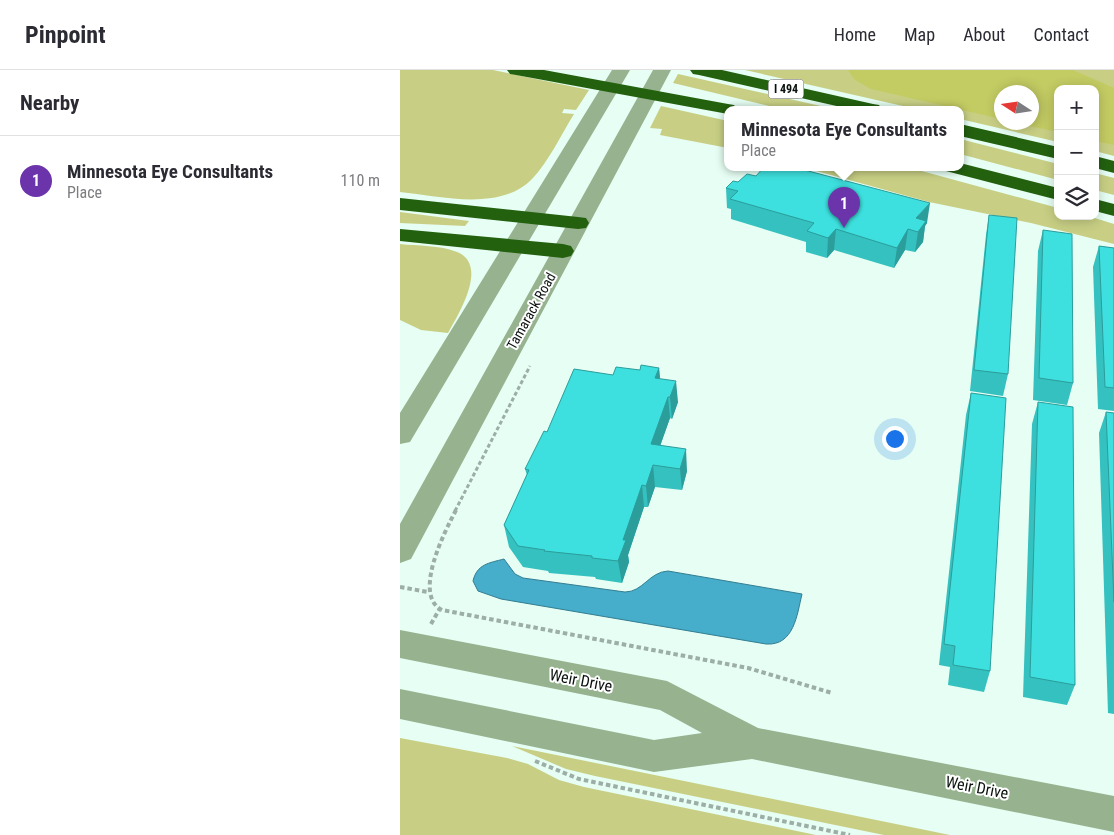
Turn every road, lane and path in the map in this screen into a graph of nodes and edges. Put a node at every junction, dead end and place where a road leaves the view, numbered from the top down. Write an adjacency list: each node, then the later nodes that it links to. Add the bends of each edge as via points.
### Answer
1 (516, 70): 7 (highway)
2 (574, 70): 8 (highway)
3 (621, 70): 18 (street)
4 (662, 70): 19 (street, Tamarack Road)
5 (699, 70): 6 (highway, I 494)
6 (860, 106)
7 (724, 108)
8 (724, 108)
9 (964, 131): 10 (highway)
10 (1054, 152)
11 (1099, 163): 12 (highway)
12 (1114, 167)
13 (964, 170): 14 (highway)
14 (1054, 193)
15 (400, 204): 18 (highway)
16 (1099, 206): 17 (highway)
17 (1114, 210)
18 (530, 219): 19 (highway); 21 (street)
19 (578, 223): 22 (street, Tamarack Road)
20 (400, 235): 21 (highway)
21 (514, 246): 22 (highway); 23 (street)
22 (563, 251): 24 (street, Tamarack Road)
23 (400, 435)
24 (400, 551)
25 (430, 579): 27 (path)
26 (400, 587): 27 (path)
27 (428, 592): 29 (path, via 436,608 449,613 754,670)
28 (400, 644): 31 (street, Weir Drive, via 667,696)
29 (832, 692)
30 (400, 704): 31 (street, Weir Drive, via 654,756)
31 (752, 743): 33 (street, Weir Drive)
32 (526, 757): 34 (path, via 579,779)
33 (1114, 814)
34 (850, 835)

